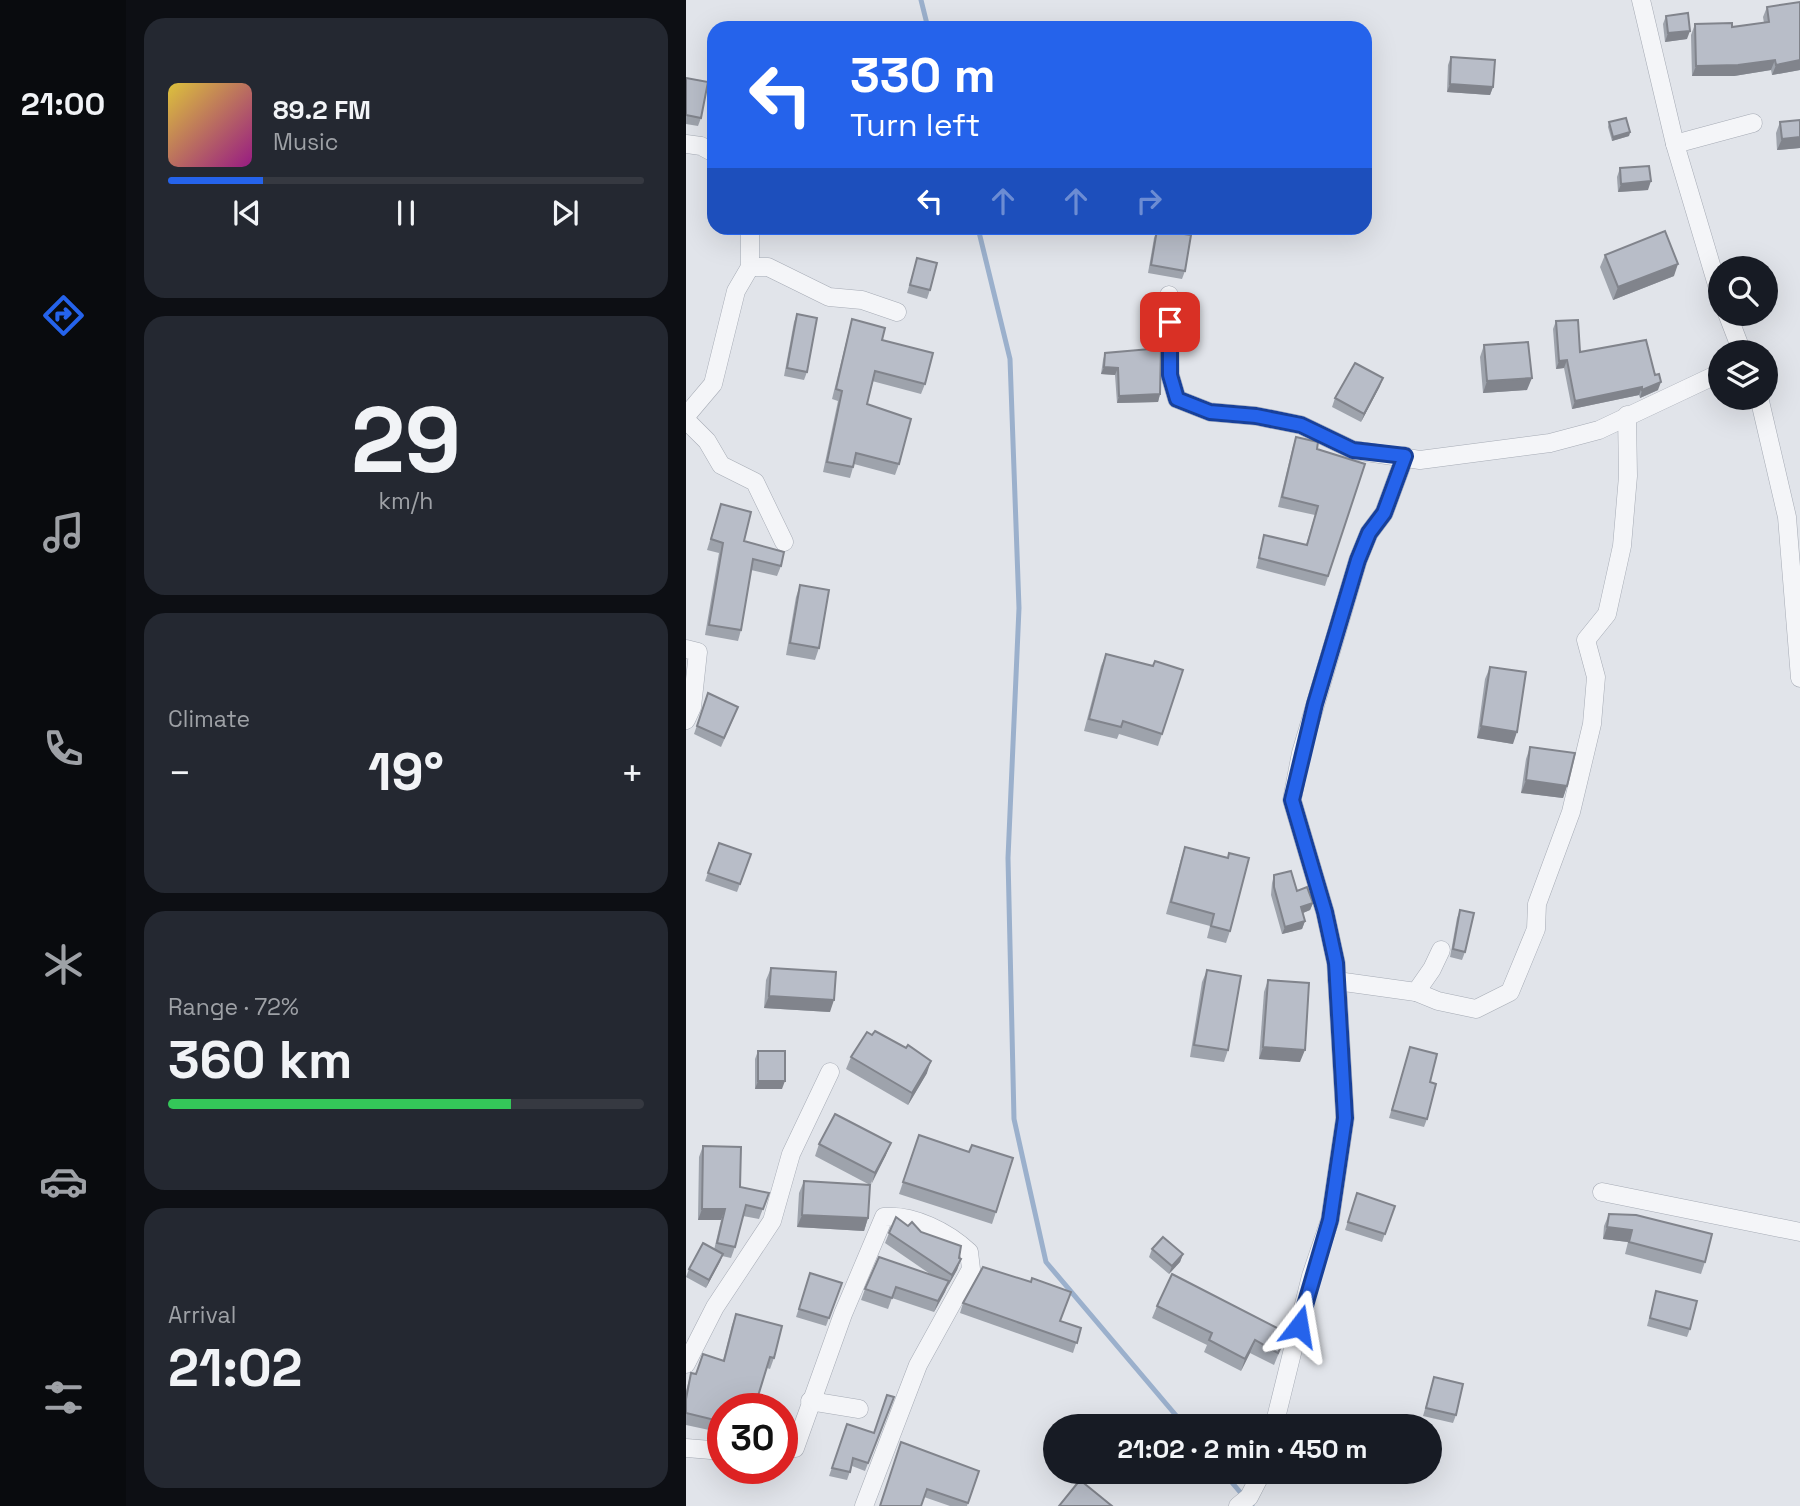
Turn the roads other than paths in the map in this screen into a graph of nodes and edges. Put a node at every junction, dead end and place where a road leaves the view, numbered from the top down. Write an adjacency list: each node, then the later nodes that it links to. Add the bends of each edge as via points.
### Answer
1 (1642, 0): 4 (street)
2 (1753, 123): 4 (street)
3 (686, 144): 5 (street)
4 (1675, 144): 7 (street)
5 (707, 149)
6 (750, 235): 8 (street)
7 (1708, 256)
8 (750, 267): 10 (street, via 768,267 829,297 862,300); 14 (street, via 736,291 713,384)
9 (1169, 295): 15 (street, via 1170,375 1177,399 1210,412 1301,425 1353,450)
10 (897, 312)
11 (1708, 378): 13 (street)
12 (1762, 410): 18 (street, via 1787,517)
13 (1627, 415): 15 (street, via 1600,430 1550,443 1420,460); 22 (street, via 1622,547 1607,614 1586,640 1596,677 1592,724 1571,812 1537,904 1536,929 1510,992 1476,1009)
14 (686, 418): 16 (street, via 721,465 755,482)
15 (1405, 456): 21 (street, via 1384,513 1358,560 1292,800 1325,912)
16 (784, 542)
17 (686, 649): 19 (street, via 698,652 692,707)
18 (1800, 678)
19 (686, 720)
20 (1441, 950): 22 (street)
21 (1337, 981): 22 (street); 29 (street, via 1345,1118 1339,1162 1330,1220 1311,1276)
22 (1416, 992)
23 (830, 1072): 26 (street, via 791,1154 772,1221 715,1307)
24 (1601, 1192): 25 (street)
25 (1800, 1232)
26 (686, 1364)
27 (810, 1401): 28 (street); 30 (street); 34 (street, via 884,1217 928,1226 956,1239 969,1252 971,1269 918,1365)
28 (859, 1409)
29 (1277, 1414)
30 (798, 1439)
31 (686, 1448): 32 (street)
32 (707, 1450)
33 (1256, 1484): 35 (street)
34 (864, 1506)
35 (1238, 1506)

